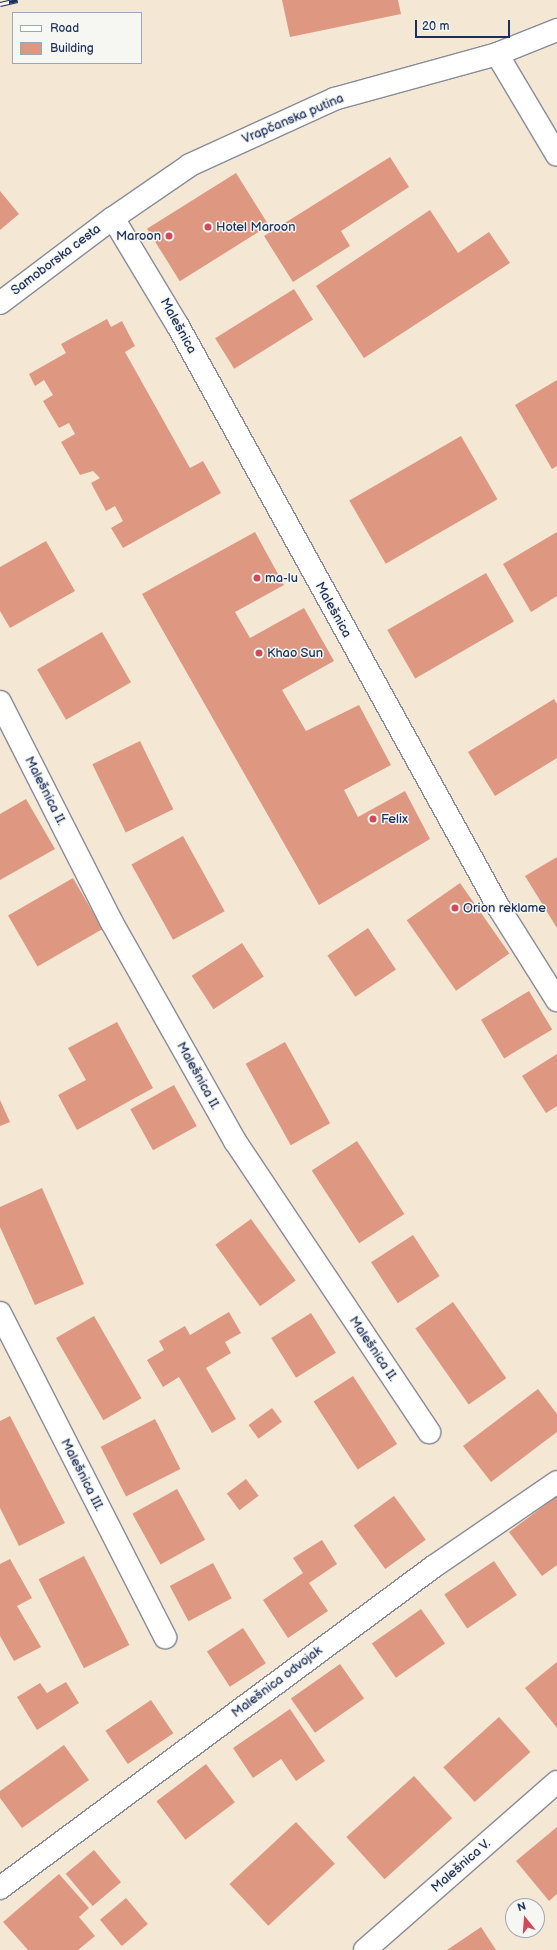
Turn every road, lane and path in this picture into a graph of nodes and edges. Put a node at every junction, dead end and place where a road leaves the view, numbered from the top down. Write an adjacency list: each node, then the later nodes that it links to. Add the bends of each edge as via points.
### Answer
1 (557, 30): 2 (street, Vrapčanska putina)
2 (497, 54): 3 (street); 4 (street, Vrapčanska putina, via 334,99 190,165)
3 (557, 155)
4 (113, 218): 5 (street, Samoborska cesta); 7 (street, Malešnica, via 178,326 500,908)
5 (0, 303)
6 (0, 702): 9 (street, Malešnica II., via 111,921 235,1141)
7 (557, 1000)
8 (0, 1314): 11 (street, Malešnica III.)
9 (428, 1432)
10 (557, 1482): 13 (street, Malešnica odvojak, via 433,1567)
11 (165, 1637)
12 (557, 1782): 14 (street, Malešnica V.)
13 (0, 1888)
14 (365, 1950)

